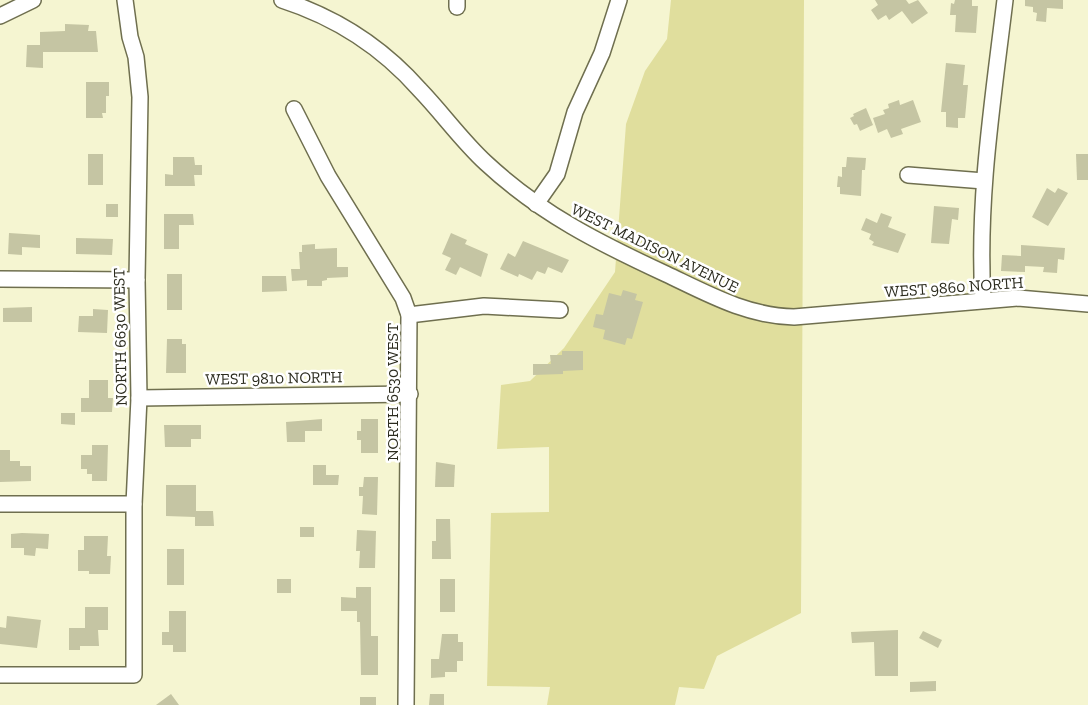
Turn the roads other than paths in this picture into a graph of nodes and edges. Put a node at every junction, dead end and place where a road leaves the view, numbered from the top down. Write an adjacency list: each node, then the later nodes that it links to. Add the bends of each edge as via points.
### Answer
1 (33, 0): 7 (street)
2 (125, 0): 13 (street, NORTH 6630 WEST, via 140,96)
3 (282, 0): 6 (street, WEST MADISON AVENUE)
4 (619, 0): 11 (street, via 602,53 574,112 557,174)
5 (1005, 0): 10 (street)
6 (300, 3): 11 (street, WEST MADISON AVENUE, via 345,28 390,60 420,88 485,162)
7 (0, 16)
8 (294, 109): 17 (street, NORTH 6530 WEST, via 328,176 398,290)
9 (908, 175): 10 (street)
10 (984, 181): 14 (street, via 980,257)
11 (536, 204): 18 (street, WEST MADISON AVENUE, via 586,236 732,305 773,316)
12 (0, 279): 13 (street)
13 (137, 280): 20 (street, NORTH 6630 WEST)
14 (983, 300): 15 (street, WEST 9860 NORTH, via 1018,298); 18 (street, WEST 9860 NORTH)
15 (1088, 304)
16 (560, 310): 17 (street, via 484,306)
17 (409, 315): 19 (street, NORTH 6530 WEST)
18 (824, 316)
19 (410, 394): 20 (street, WEST 9810 NORTH); 24 (street, NORTH 6530 WEST)
20 (139, 398): 22 (street, NORTH 6630 WEST)
21 (0, 504): 22 (street)
22 (134, 504): 23 (street, NORTH 6630 WEST, via 134,675)
23 (0, 675)
24 (406, 705)

